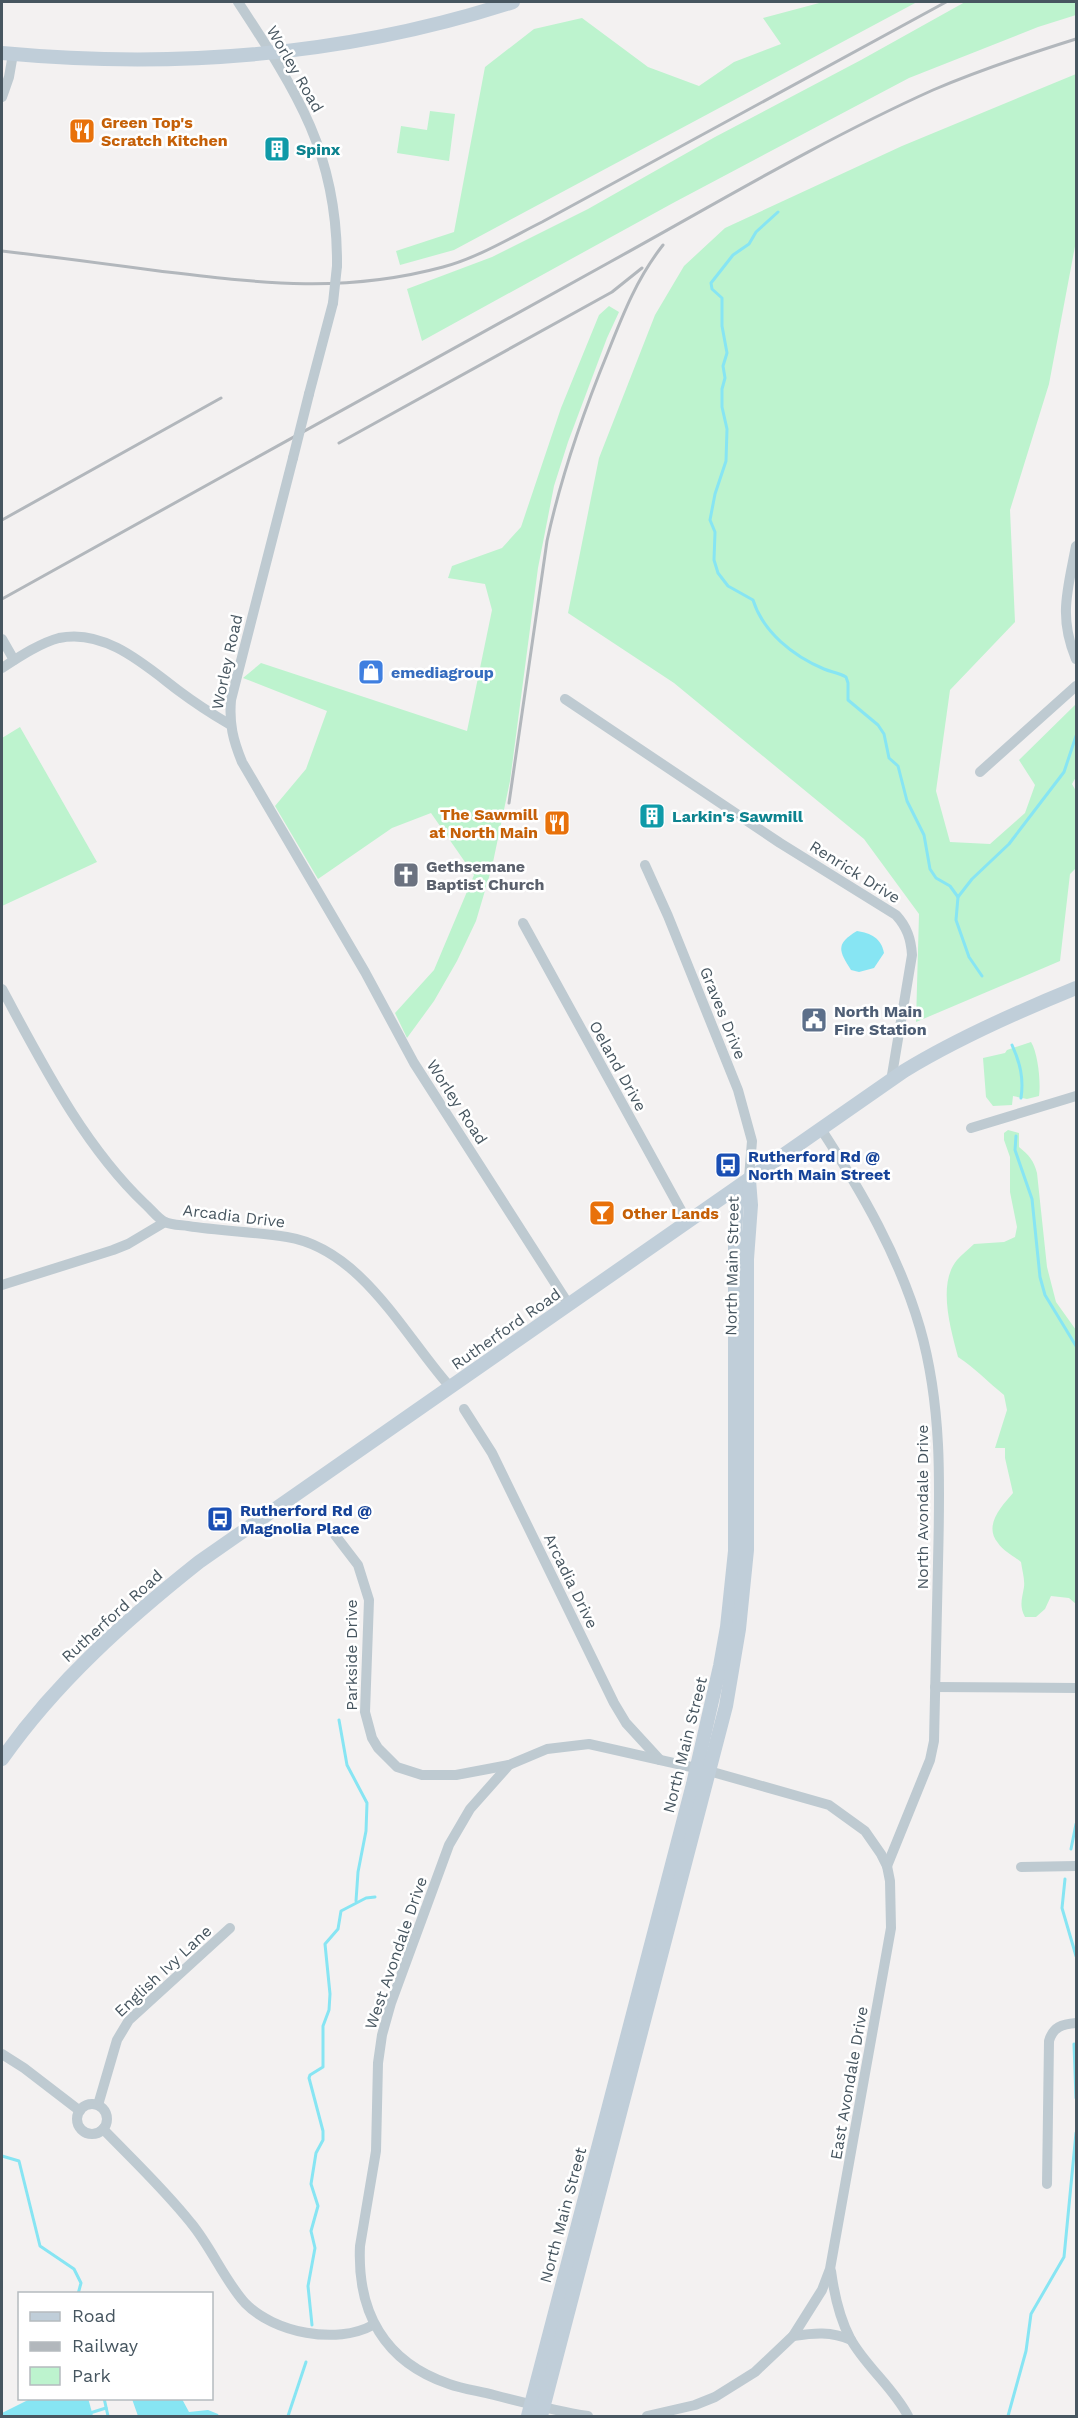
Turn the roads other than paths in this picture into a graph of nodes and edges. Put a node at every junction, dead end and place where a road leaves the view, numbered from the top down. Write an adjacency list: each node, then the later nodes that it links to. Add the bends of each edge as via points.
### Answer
1 (238, 2): 4 (street, Worley Road)
2 (513, 2): 4 (street, via 396,33)
3 (7, 53): 4 (street, via 102,60 179,60); 5 (street, via 9,77)
4 (272, 53): 13 (street, Worley Road, bridge, via 308,121 325,164 335,211 337,266 333,303 231,700)
5 (2, 97)
6 (1077, 546): 8 (street, via 1065,615 1065,627)
7 (2, 639): 9 (street)
8 (1077, 659)
9 (14, 660): 10 (street); 13 (street, via 61,638 75,636 109,645 139,660)
10 (2, 668)
11 (1077, 686): 14 (street)
12 (565, 699): 19 (street, Renrick Drive, via 780,843 896,915 910,935 912,955)
13 (229, 724): 27 (street, Worley Road, via 242,762 410,1056)
14 (980, 772)
15 (645, 865): 23 (street, Graves Drive, via 738,1090 752,1141)
16 (523, 923): 25 (street, Oeland Drive)
17 (1077, 988): 19 (street, Rutherford Road, via 930,1056)
18 (2, 989): 24 (street, Arcadia Drive, via 34,1050 96,1148 124,1183)
19 (891, 1081): 22 (street, Rutherford Road)
20 (1077, 1096): 21 (street)
21 (971, 1128)
22 (821, 1129): 23 (street, Rutherford Road); 31 (street, North Avondale Drive, via 887,1241 911,1300 929,1367 938,1424 940,1492)
23 (749, 1178): 25 (street, Rutherford Road); 36 (street, North Main Street, via 737,1205 735,1233 742,1506)
24 (165, 1222): 26 (street, via 113,1250); 28 (street, Arcadia Drive, via 289,1238 333,1256 389,1307)
25 (688, 1223): 27 (street, Rutherford Road)
26 (2, 1285)
27 (569, 1305): 28 (street, Rutherford Road)
28 (451, 1388): 33 (street, Rutherford Road, via 199,1562 152,1600 50,1698)
29 (464, 1408): 34 (street, Arcadia Drive, via 492,1453 614,1703 626,1723)
30 (335, 1535): 35 (street, Parkside Drive, via 358,1565 369,1600 365,1713 378,1748 397,1767 422,1775 456,1775)
31 (935, 1688): 32 (street); 37 (street, North Avondale Drive, via 930,1760)
32 (1077, 1688)
33 (2, 1759)
34 (660, 1760): 35 (street, West Avondale Drive, via 590,1744 547,1749); 36 (street, West Avondale Drive)
35 (509, 1765): 48 (street, West Avondale Drive, via 470,1809 449,1845 385,2021 378,2063 376,2151 360,2246 362,2289)
36 (703, 1770): 37 (street, East Avondale Drive, via 829,1805 865,1831); 51 (street, North Main Street)
37 (887, 1866): 47 (street, East Avondale Drive, via 891,1928)
38 (1077, 1866): 39 (street)
39 (1021, 1867)
40 (230, 1928): 43 (street, English Ivy Lane, via 129,2020 117,2040)
41 (1077, 2023): 46 (street, via 1056,2028 1049,2042)
42 (2, 2054): 44 (street)
43 (98, 2106): 44 (street, via 88,2105); 45 (street, via 106,2114)
44 (80, 2111): 45 (street, via 77,2120 81,2129 94,2133)
45 (103, 2129): 48 (street, via 200,2233 246,2304 270,2320 319,2335 351,2334)
46 (1047, 2184)
47 (830, 2269): 49 (street, East Avondale Drive, via 816,2301); 50 (street)
48 (373, 2325): 51 (street, West Avondale Drive, via 399,2356 428,2375)
49 (793, 2336): 50 (street, via 825,2333); 53 (street, East Avondale Drive, via 755,2372 715,2397)
50 (850, 2340): 54 (street)
51 (536, 2411): 52 (street)
52 (588, 2416)
53 (647, 2416)
54 (908, 2416)

